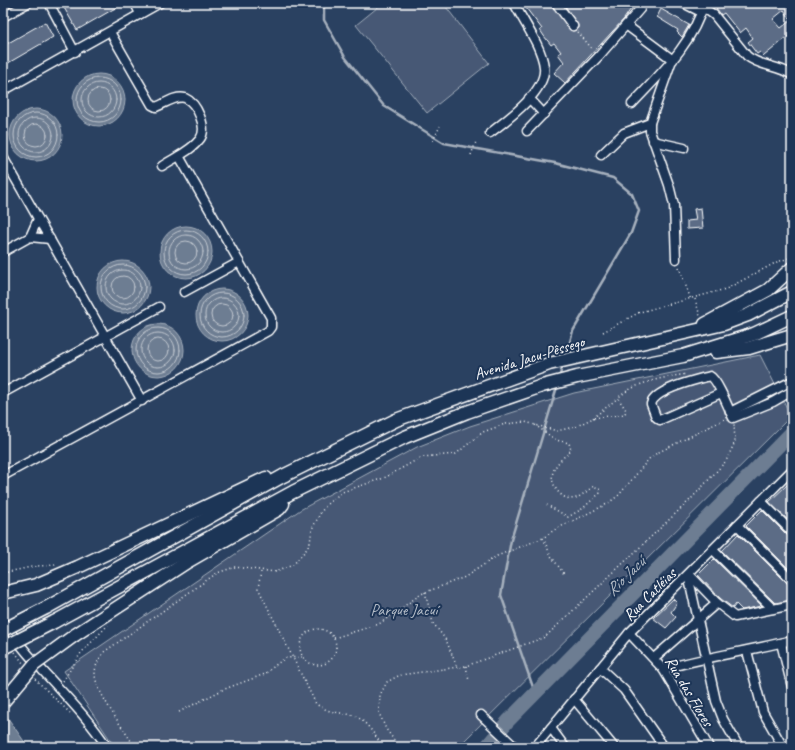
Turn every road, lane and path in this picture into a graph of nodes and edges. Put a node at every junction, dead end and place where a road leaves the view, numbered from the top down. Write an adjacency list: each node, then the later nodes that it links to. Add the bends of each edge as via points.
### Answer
1 (28, 3): 11 (street)
2 (49, 3): 15 (street)
3 (135, 3): 10 (street)
4 (160, 3): 10 (street)
5 (514, 3): 20 (street, via 544,66 541,82)
6 (556, 3): 13 (street)
7 (641, 3): 12 (street, via 640,9)
8 (683, 3): 9 (street)
9 (702, 7): 17 (street, via 688,39); 18 (street, via 714,15 747,56)
10 (140, 14): 14 (street)
11 (3, 17)
12 (626, 25): 16 (street); 17 (street)
13 (572, 26): 16 (path)
14 (110, 32): 15 (street); 33 (street, via 153,107 185,98 196,109 202,126 201,138)
15 (74, 52): 19 (street)
16 (599, 56): 22 (street)
17 (672, 61): 21 (street); 23 (street)
18 (792, 75)
19 (3, 91)
20 (529, 98): 22 (street); 26 (street)
21 (632, 104)
22 (544, 114): 25 (street)
23 (650, 123): 28 (street); 32 (street, via 624,133)
24 (440, 126): 27 (path)
25 (527, 131)
26 (490, 133)
27 (433, 141)
28 (653, 141): 30 (street); 41 (street, via 664,167 674,205)
29 (476, 142): 31 (path)
30 (684, 148)
31 (471, 154)
32 (601, 155)
33 (179, 156): 35 (street); 42 (street)
34 (3, 157): 36 (street)
35 (162, 166)
36 (38, 219): 37 (street); 38 (street)
37 (30, 237): 38 (street); 39 (street)
38 (50, 239): 54 (street)
39 (3, 252)
40 (792, 257): 46 (path, via 726,289)
41 (676, 259): 47 (path)
42 (239, 262): 44 (street); 61 (street, via 271,318 272,323 268,331)
43 (792, 268): 50 (highway, via 768,290)
44 (184, 292)
45 (792, 292): 52 (highway, Avenida Jacu-Pêssego, via 748,315)
46 (695, 299): 47 (path); 50 (path)
47 (691, 300): 51 (path, via 640,312)
48 (160, 307): 54 (street)
49 (792, 316): 55 (highway, Avenida Jacu-Pêssego, via 754,334)
50 (703, 325): 52 (highway)
51 (603, 332)
52 (686, 334): 68 (highway, Avenida Jacu-Pêssego, via 549,364 396,420)
53 (792, 335): 55 (highway, via 749,348)
54 (106, 338): 58 (street); 61 (street)
55 (684, 356): 71 (highway, Avenida Jacu-Pêssego, via 542,386 467,412 405,437)
56 (792, 381): 63 (street)
57 (792, 390): 63 (street, via 773,402)
58 (3, 394)
59 (721, 394): 59 (street, via 714,378 710,376 664,392 651,404 656,417 660,420); 63 (street)
60 (618, 398): 64 (path)
61 (142, 401): 67 (street)
62 (625, 414): 64 (path)
63 (732, 415): 76 (path, via 657,453 619,495 607,504); 103 (path, via 735,442 726,461 690,500 592,594 545,637)
64 (593, 418): 65 (path, via 577,426 557,431)
65 (534, 424): 73 (path, via 556,440 569,443 571,450 561,459 553,472 553,481 559,494 567,498 576,498 594,486 600,493 568,517); 79 (path, via 505,424 488,429 456,454 422,457 384,478 342,492 321,512 312,529 310,543 301,558 275,572)
66 (792, 470): 69 (street, Rua Catléias)
67 (3, 476)
68 (283, 476): 85 (highway, via 267,478 243,488 36,585); 92 (highway, bridge)
69 (786, 476): 70 (street); 72 (street, Rua Catléias)
70 (792, 482)
71 (293, 492): 89 (highway, via 279,509 187,562); 97 (highway, Avenida Jacu-Pêssego, bridge)
72 (761, 501): 74 (street, Rua Catléias); 75 (street)
73 (547, 505)
74 (737, 525): 77 (street, Rua Catléias); 83 (street)
75 (792, 532)
76 (543, 538): 81 (path, via 551,556); 84 (path, via 497,556 465,577)
77 (713, 550): 82 (street, Rua Catléias); 88 (street)
78 (61, 565): 80 (path, via 36,566)
79 (261, 571): 99 (path, via 258,588); 121 (path, via 234,567 217,573 99,658 95,670 96,681 105,700)
80 (3, 573)
81 (564, 574)
82 (688, 574): 86 (street); 90 (street); 93 (street, Rua Catléias)
83 (792, 580)
84 (425, 592): 94 (path, via 379,624); 104 (path, via 433,624 446,640)
85 (3, 593)
86 (717, 603): 88 (street, via 735,617); 90 (street)
87 (792, 605): 88 (street)
88 (773, 609)
89 (115, 610): 111 (path, via 107,627 81,653); 114 (highway, bridge, via 34,665)
90 (698, 619): 101 (street); 102 (street)
91 (3, 621): 111 (street, via 21,646)
92 (3, 630)
93 (630, 634): 102 (street, Rua das Flores); 106 (street, Rua Catléias)
94 (334, 638): 100 (path, via 337,650 332,660 322,666 310,665); 100 (path, via 326,630 314,629 304,635 299,645)
95 (792, 640): 96 (street)
96 (781, 643): 98 (street); 110 (street)
97 (8, 649): 105 (path)
98 (747, 651): 101 (street); 130 (street, via 764,712)
99 (292, 656): 100 (path); 115 (path, via 265,674 222,690); 122 (path, via 316,704 327,711 357,716 377,737)
100 (302, 657)
101 (706, 657): 107 (street); 129 (street, via 718,705)
102 (654, 658): 107 (street, Rua das Flores)
103 (466, 666): 104 (path); 109 (path)
104 (457, 667): 123 (path, via 400,676 387,682 380,695 379,712 386,729)
105 (27, 668)
106 (600, 668): 113 (street, Rua Catléias); 127 (street, via 624,690)
107 (663, 669): 128 (street, Rua das Flores)
108 (31, 674): 112 (path)
109 (469, 680)
110 (792, 687)
111 (59, 688): 112 (path); 120 (street)
112 (53, 698): 117 (path)
113 (574, 699): 118 (street, Rua Catléias); 126 (street)
114 (3, 702)
115 (179, 712)
116 (482, 716): 119 (street)
117 (75, 718)
118 (551, 728): 124 (street, Rua Catléias); 125 (street)
119 (514, 746)
120 (108, 747)
121 (136, 747)
122 (382, 747)
123 (399, 747)
124 (535, 747)
125 (565, 747)
126 (614, 747)
127 (664, 747)
128 (709, 747)
129 (739, 747)
130 (783, 747)

